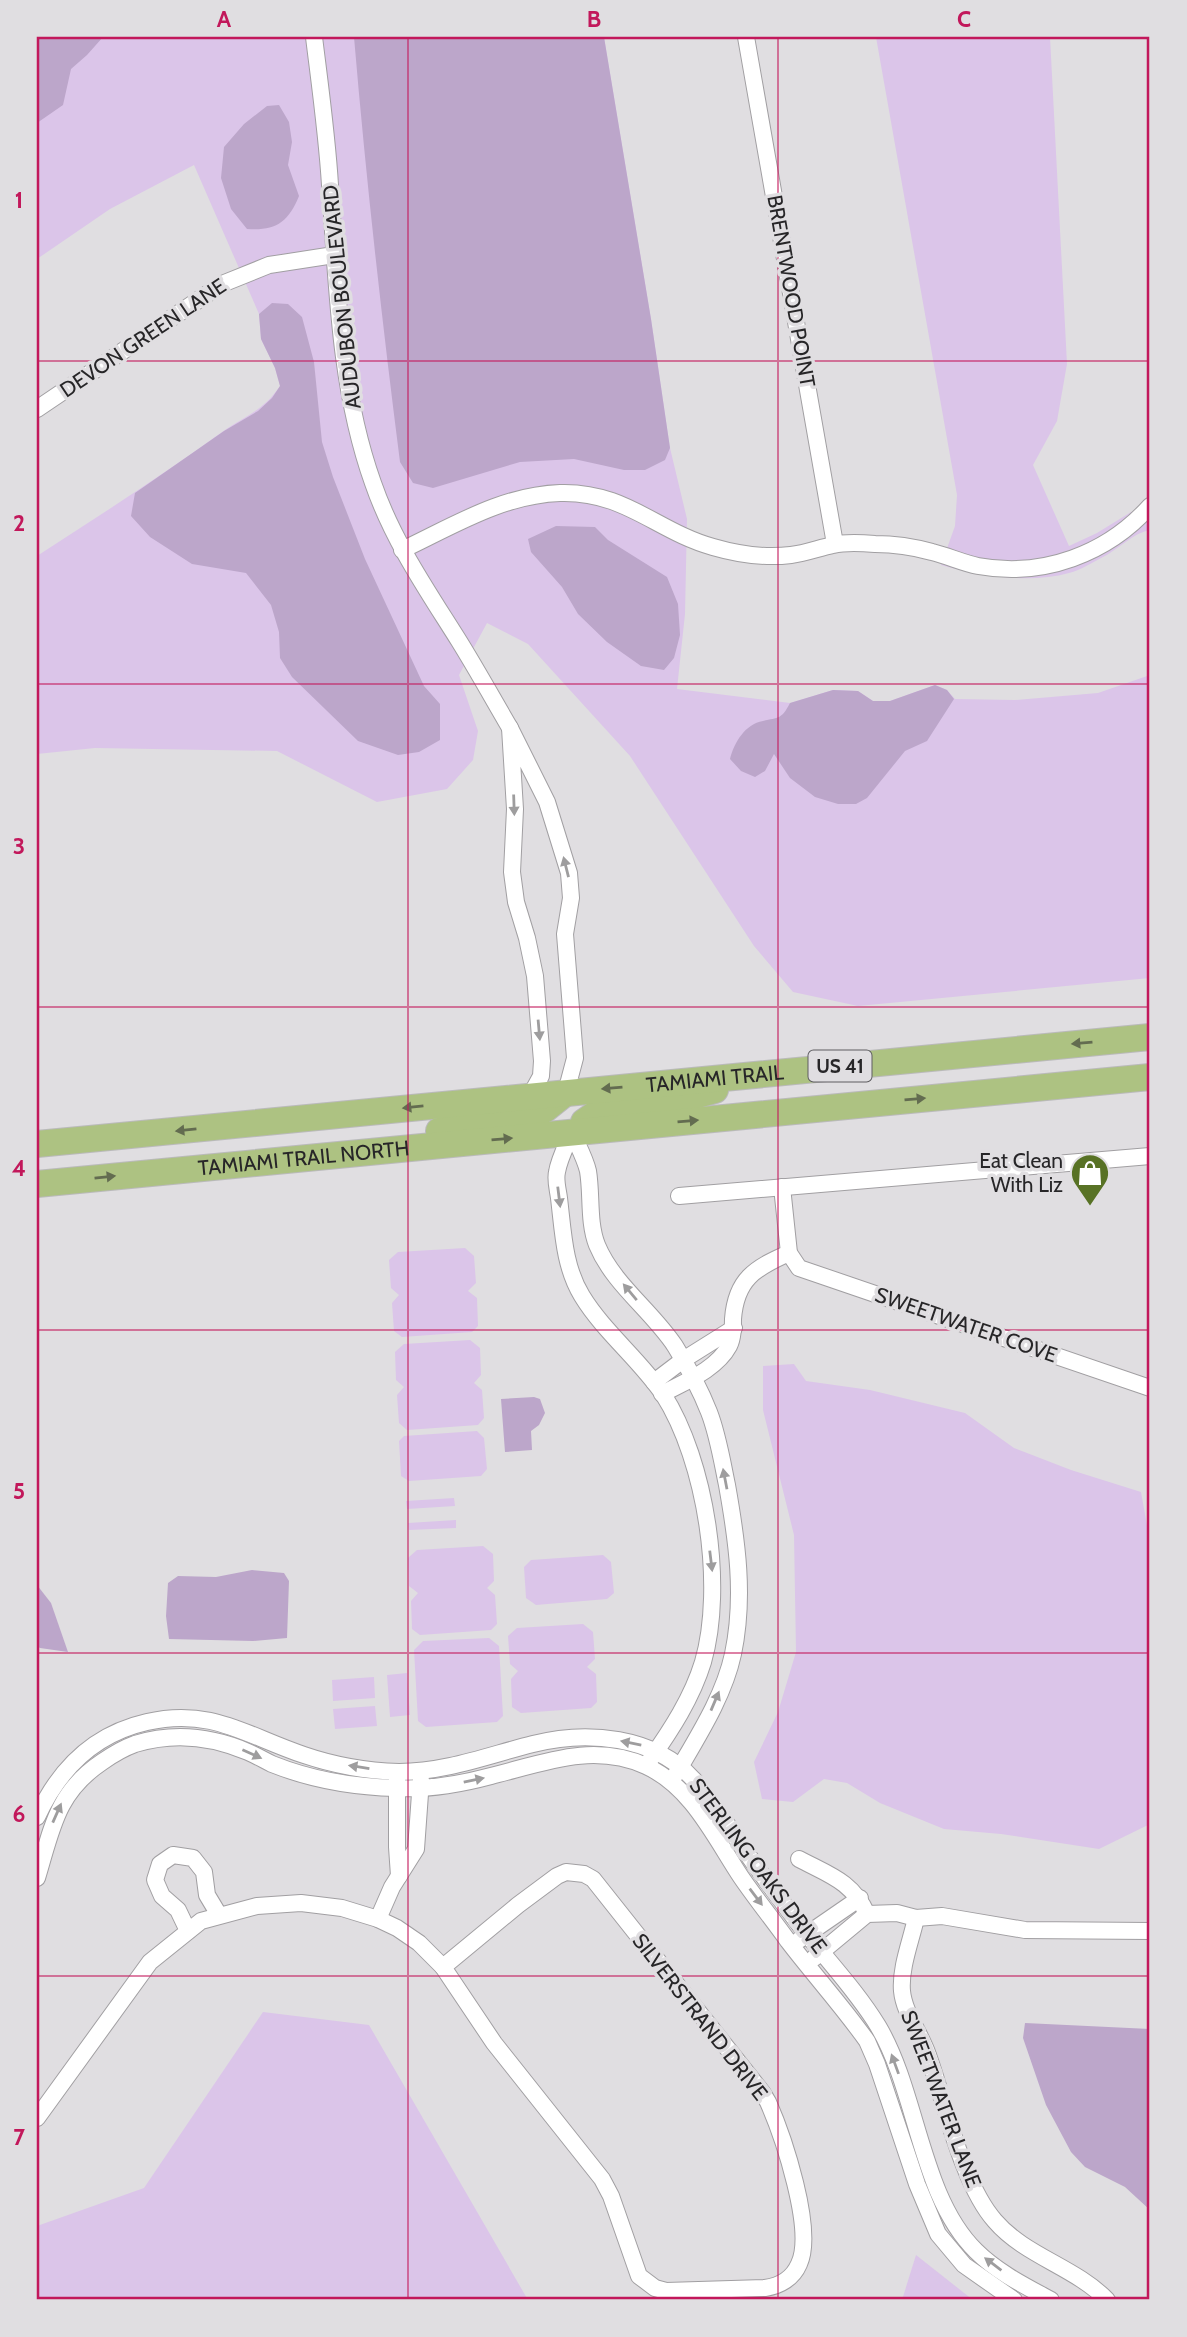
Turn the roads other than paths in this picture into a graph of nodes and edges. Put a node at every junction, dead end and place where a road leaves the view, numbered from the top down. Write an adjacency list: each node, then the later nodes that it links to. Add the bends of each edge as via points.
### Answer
1 (314, 37): 3 (street, AUDUBON BOULEVARD)
2 (746, 37): 6 (street, BRENTWOOD POINT)
3 (334, 255): 4 (street, DEVON GREEN LANE, via 270,265 222,284); 7 (street, AUDUBON BOULEVARD, via 355,420 372,481)
4 (37, 409)
5 (1150, 506): 6 (street, via 1100,547 1027,568 975,565 902,546)
6 (835, 544): 7 (street, via 788,555 733,552 689,539 617,502 561,493 496,505)
7 (402, 550): 8 (street, AUDUBON BOULEVARD)
8 (510, 728): 12 (street, AUDUBON BOULEVARD, one-way to 8, via 575,1058 565,934 571,898 569,873 547,802); 13 (street, AUDUBON BOULEVARD, one-way to 13, via 515,810 512,872 535,976 541,1061 541,1076)
9 (1150, 1037): 10 (main road, TAMIAMI TRAIL / US 41, one-way to 10)
10 (773, 1073): 12 (main road, TAMIAMI TRAIL / US 41, one-way to 12); 14 (main road, via 669,1103 604,1111)
11 (1150, 1077): 14 (main road, TAMIAMI TRAIL / US 41, one-way to 11)
12 (566, 1092): 13 (main road, TAMIAMI TRAIL / US 41); 18 (main road, via 529,1116 483,1121)
13 (530, 1096): 15 (main road, TAMIAMI TRAIL NORTH / US 41, one-way to 15)
14 (572, 1132): 18 (main road, TAMIAMI TRAIL NORTH / US 41, one-way to 14); 25 (street, one-way to 14, via 608,1265 597,1244 587,1169); 27 (street, one-way to 27, via 556,1173 570,1273 594,1313)
15 (79, 1140): 16 (main road, TAMIAMI TRAIL NORTH / US 41); 17 (main road)
16 (37, 1144)
17 (37, 1150)
18 (346, 1154): 20 (main road, TAMIAMI TRAIL NORTH / US 41, one-way to 18)
19 (1150, 1156): 21 (street)
20 (37, 1184)
21 (782, 1188): 22 (street); 23 (street)
22 (679, 1196)
23 (789, 1252): 24 (street, via 750,1274 737,1294); 28 (street, SWEETWATER COVE, via 800,1268)
24 (734, 1328): 25 (street); 26 (street, via 719,1360)
25 (683, 1360): 26 (street); 27 (street)
26 (693, 1377): 27 (street); 31 (street, one-way to 26, via 715,1705 732,1656 739,1616 739,1570 726,1483 710,1414)
27 (658, 1388): 29 (street, one-way to 29, via 674,1414 693,1465 713,1581 702,1663 687,1700)
28 (1150, 1388)
29 (656, 1752): 30 (street); 31 (street, STERLING OAKS DRIVE); 32 (street, STERLING OAKS DRIVE, one-way to 32, via 609,1739 565,1738)
30 (646, 1766): 34 (street, STERLING OAKS DRIVE); 35 (street, STERLING OAKS DRIVE, one-way to 30, via 570,1755 597,1755)
31 (680, 1767): 34 (street); 47 (street, STERLING OAKS DRIVE, via 707,1794)
32 (422, 1771): 33 (street, STERLING OAKS DRIVE); 35 (street)
33 (397, 1780): 35 (street, STERLING OAKS DRIVE); 36 (street, STERLING OAKS DRIVE, one-way to 36, via 309,1757 223,1723 168,1718 124,1728 92,1746 64,1770); 38 (street); 39 (street, STERLING OAKS DRIVE, one-way to 33, via 47,1838 75,1784 132,1745 201,1737 342,1784)
34 (671, 1783): 48 (street, STERLING OAKS DRIVE, one-way to 48, via 689,1799)
35 (420, 1788): 38 (street, via 416,1849)
36 (37, 1817)
37 (799, 1859): 40 (street, via 845,1883)
38 (399, 1877): 44 (street)
39 (37, 1878)
40 (860, 1898): 41 (street); 47 (street)
41 (867, 1914): 43 (street); 49 (street)
42 (219, 1915): 44 (street, SILVERSTRAND DRIVE, via 301,1903); 45 (street, SILVERSTRAND DRIVE); 45 (street, via 207,1895 204,1872 193,1858 173,1855 160,1864 155,1880)
43 (916, 1918): 46 (street, via 943,1916 1025,1930); 55 (street, SWEETWATER LANE, via 902,1978 903,1998 980,2200 1011,2236 1078,2276)
44 (378, 1919): 51 (street, SILVERSTRAND DRIVE, via 419,1943)
45 (188, 1931): 52 (street, SILVERSTRAND DRIVE, via 150,1962)
46 (1150, 1931)
47 (807, 1934): 48 (street); 49 (street, STERLING OAKS DRIVE)
48 (791, 1945): 50 (street, STERLING OAKS DRIVE)
49 (821, 1951): 50 (street); 54 (street, STERLING OAKS DRIVE, one-way to 49, via 996,2268 964,2238 948,2214 889,2048 864,2006)
50 (807, 1964): 53 (street, STERLING OAKS DRIVE, via 867,2041 938,2234 964,2265)
51 (443, 1967): 51 (street, SILVERSTRAND DRIVE, via 494,2043 602,2179 636,2270 645,2282 666,2291 765,2288 781,2284 793,2274 802,2253 799,2197 768,2102 593,1879 575,1872 557,1876)
52 (37, 2118)
53 (1014, 2300)
54 (1051, 2300)
55 (1107, 2300)

